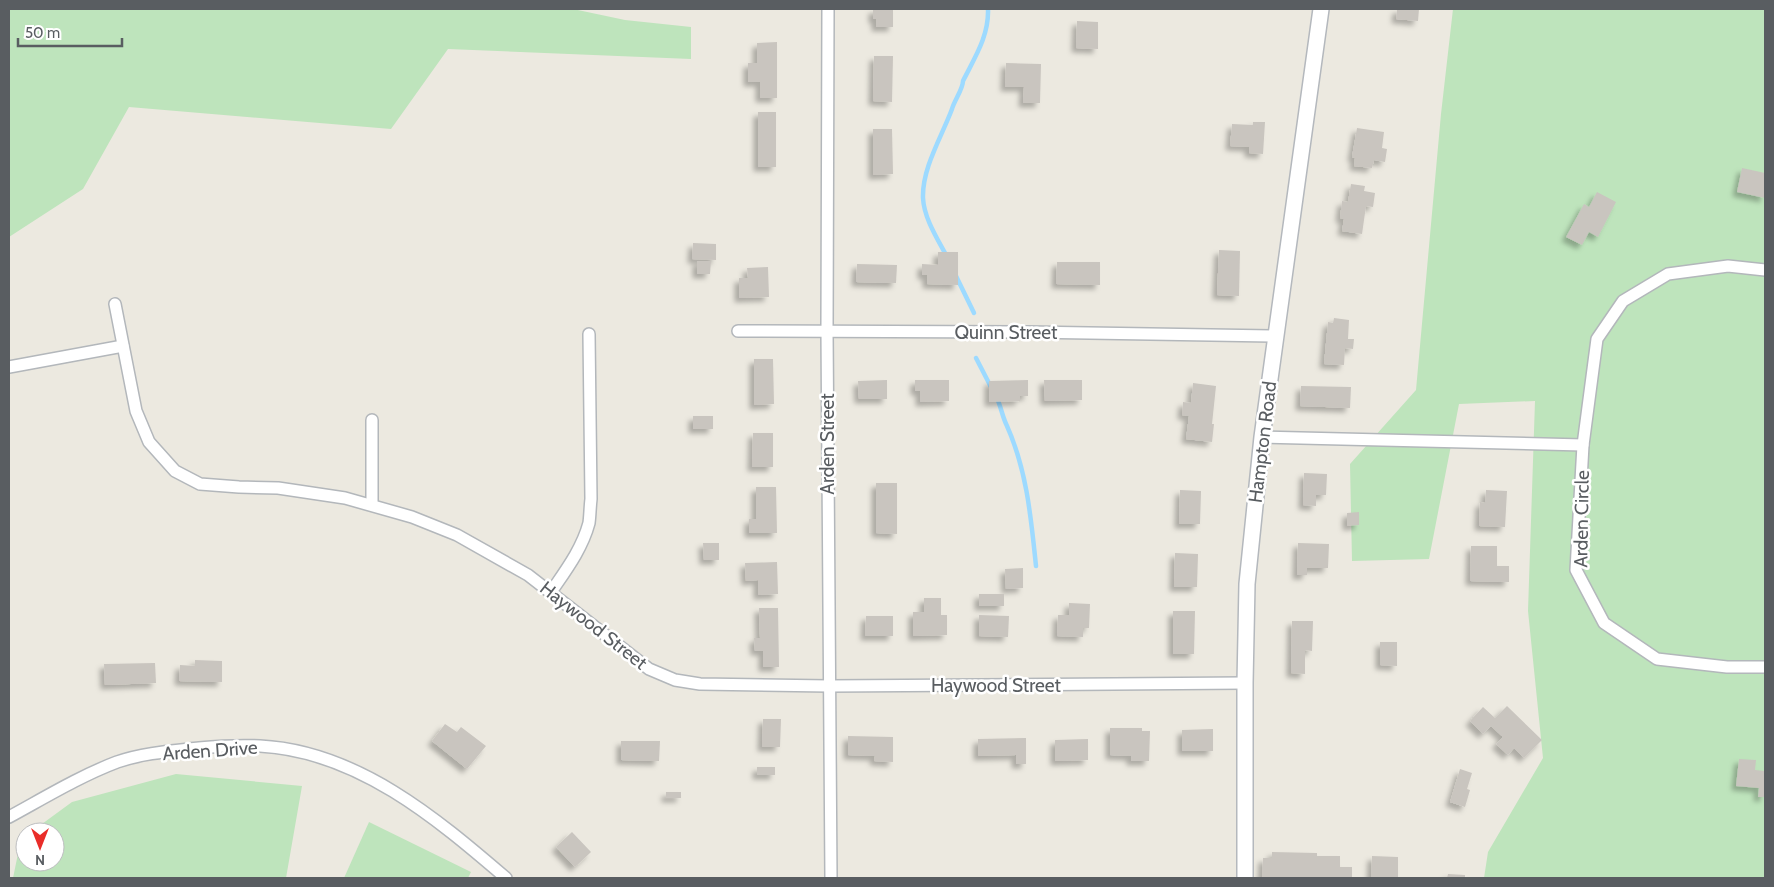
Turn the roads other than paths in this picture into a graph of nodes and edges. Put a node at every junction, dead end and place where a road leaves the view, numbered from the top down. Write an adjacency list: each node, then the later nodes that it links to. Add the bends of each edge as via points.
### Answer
1 (828, 9): 6 (street, Arden Street)
2 (1321, 9): 8 (main road, Hampton Road)
3 (1765, 270): 13 (street, Arden Circle, via 1728,266 1668,274 1624,301 1597,339)
4 (115, 304): 9 (street, Haywood Street)
5 (738, 331): 6 (street, Quinn Street)
6 (827, 331): 8 (street, Quinn Street); 18 (street, Arden Street)
7 (589, 334): 15 (street, via 589,522 574,558)
8 (1275, 336): 12 (main road, Hampton Road)
9 (123, 346): 10 (street); 14 (street, Haywood Street, via 136,411 149,442 175,471 200,484 278,488)
10 (9, 367)
11 (372, 420): 14 (street)
12 (1262, 437): 13 (street, Arden Circle); 17 (main road, Hampton Road, via 1246,584)
13 (1583, 445): 16 (street, Arden Circle, via 1576,570 1604,623 1657,659 1727,667)
14 (372, 504): 15 (street, Haywood Street, via 457,535 528,575)
15 (551, 592): 18 (street, Haywood Street, via 649,669 675,680 700,684)
16 (1765, 666)
17 (1245, 683): 18 (street, Haywood Street); 22 (main road, Hampton Road)
18 (829, 686): 21 (street, Arden Street)
19 (9, 817): 20 (street, Arden Drive, via 117,762 230,745 262,746 323,758 355,770 420,808)
20 (506, 878)
21 (831, 878)
22 (1245, 878)

